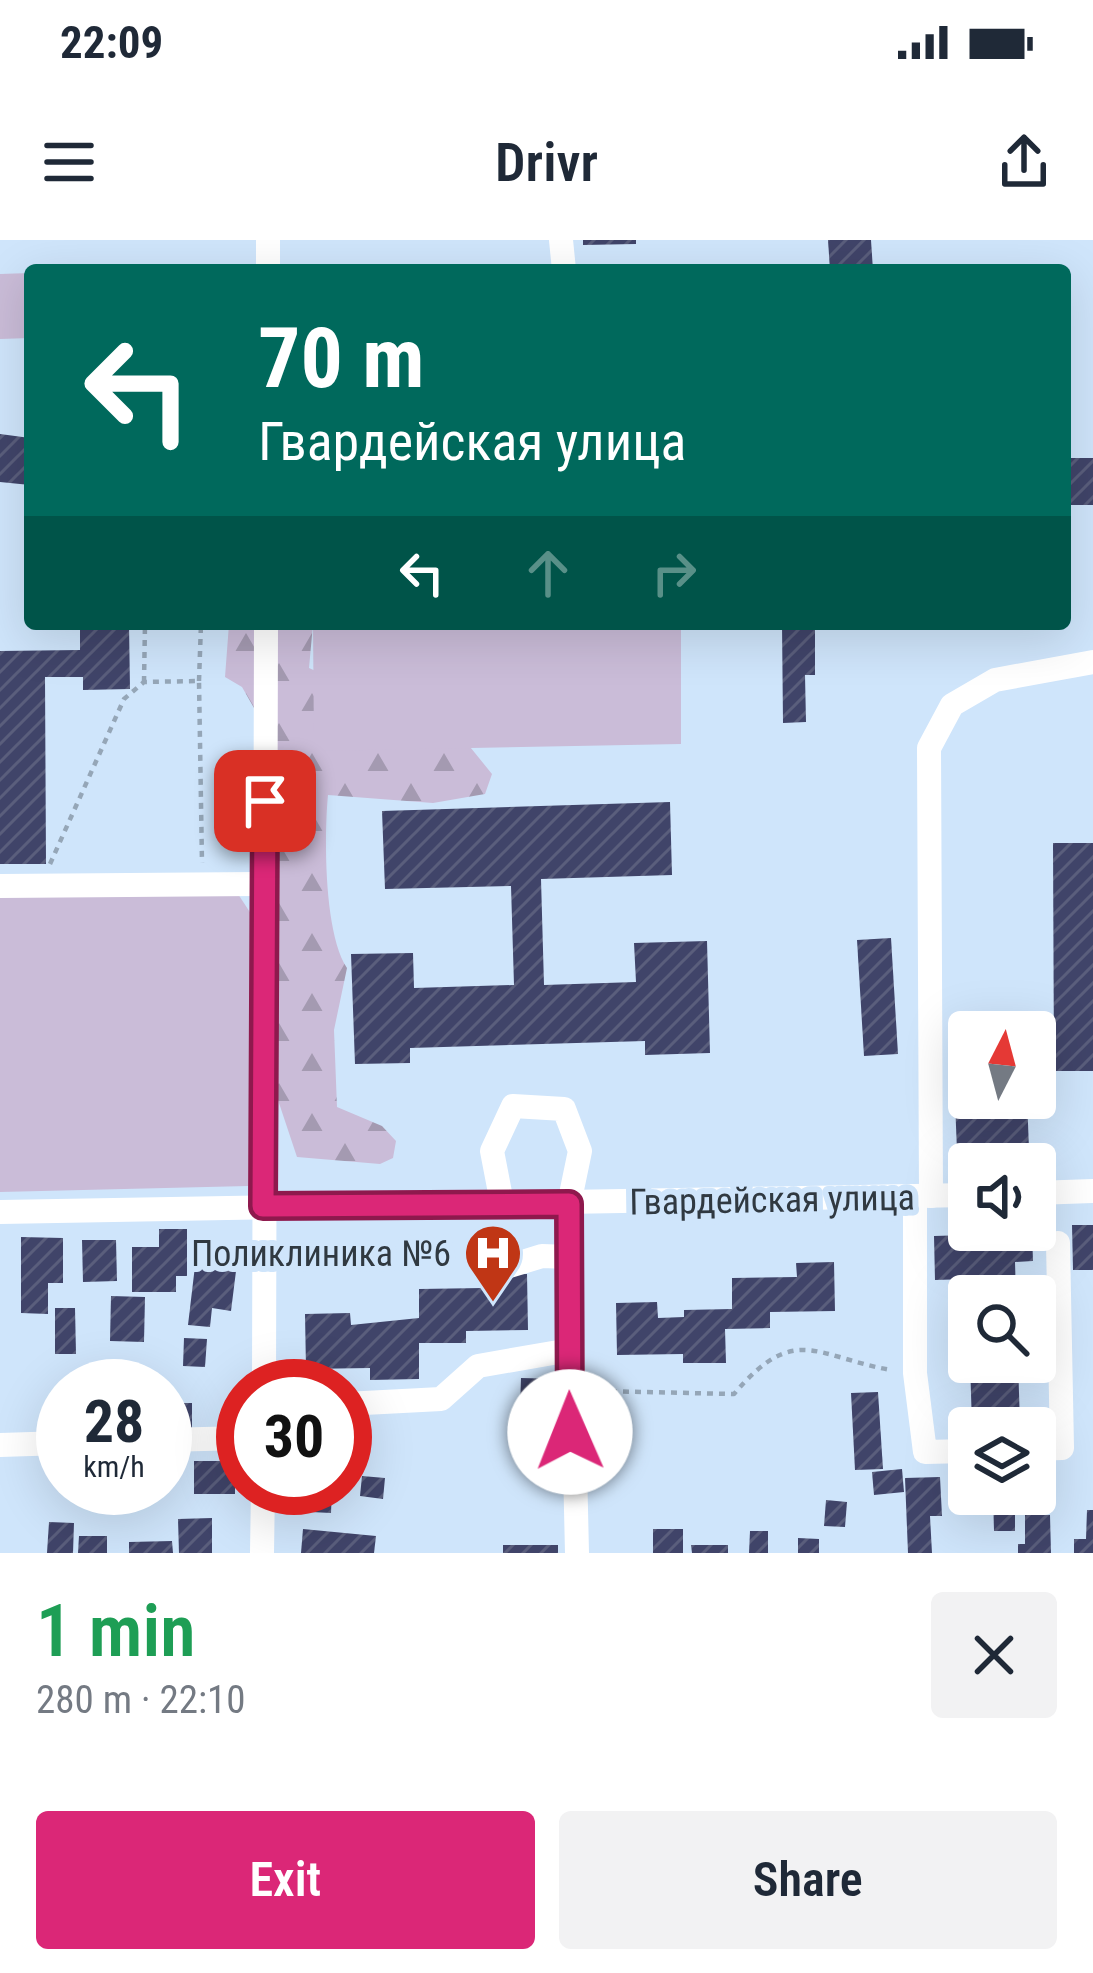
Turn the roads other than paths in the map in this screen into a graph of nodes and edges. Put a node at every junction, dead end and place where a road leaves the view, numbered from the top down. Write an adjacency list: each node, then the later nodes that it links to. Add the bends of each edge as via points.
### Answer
1 (266, 630): 3 (street)
2 (1093, 662): 8 (street, via 995,680 952,705 929,748)
3 (264, 884): 4 (street); 11 (street)
4 (0, 886)
5 (1093, 1191): 6 (street)
6 (1056, 1192)
7 (948, 1195): 8 (street, Гвардейская улица)
8 (923, 1196): 10 (street, Гвардейская улица); 22 (street, via 915,1373 925,1452)
9 (502, 1203): 10 (street, Гвардейская улица); 10 (street, via 492,1151 513,1106 564,1109 580,1151); 11 (street, Гвардейская улица)
10 (569, 1204): 14 (street)
11 (263, 1206): 12 (street, Гвардейская улица); 17 (street)
12 (0, 1212)
13 (1058, 1243): 21 (street)
14 (569, 1257): 15 (street); 16 (street)
15 (503, 1268)
16 (570, 1350): 18 (street, via 478,1366 442,1399); 25 (street)
17 (264, 1359)
18 (372, 1403)
19 (36, 1444): 20 (street)
20 (0, 1445)
21 (1056, 1448)
22 (948, 1451)
23 (263, 1515): 24 (street)
24 (262, 1553)
25 (577, 1553)

